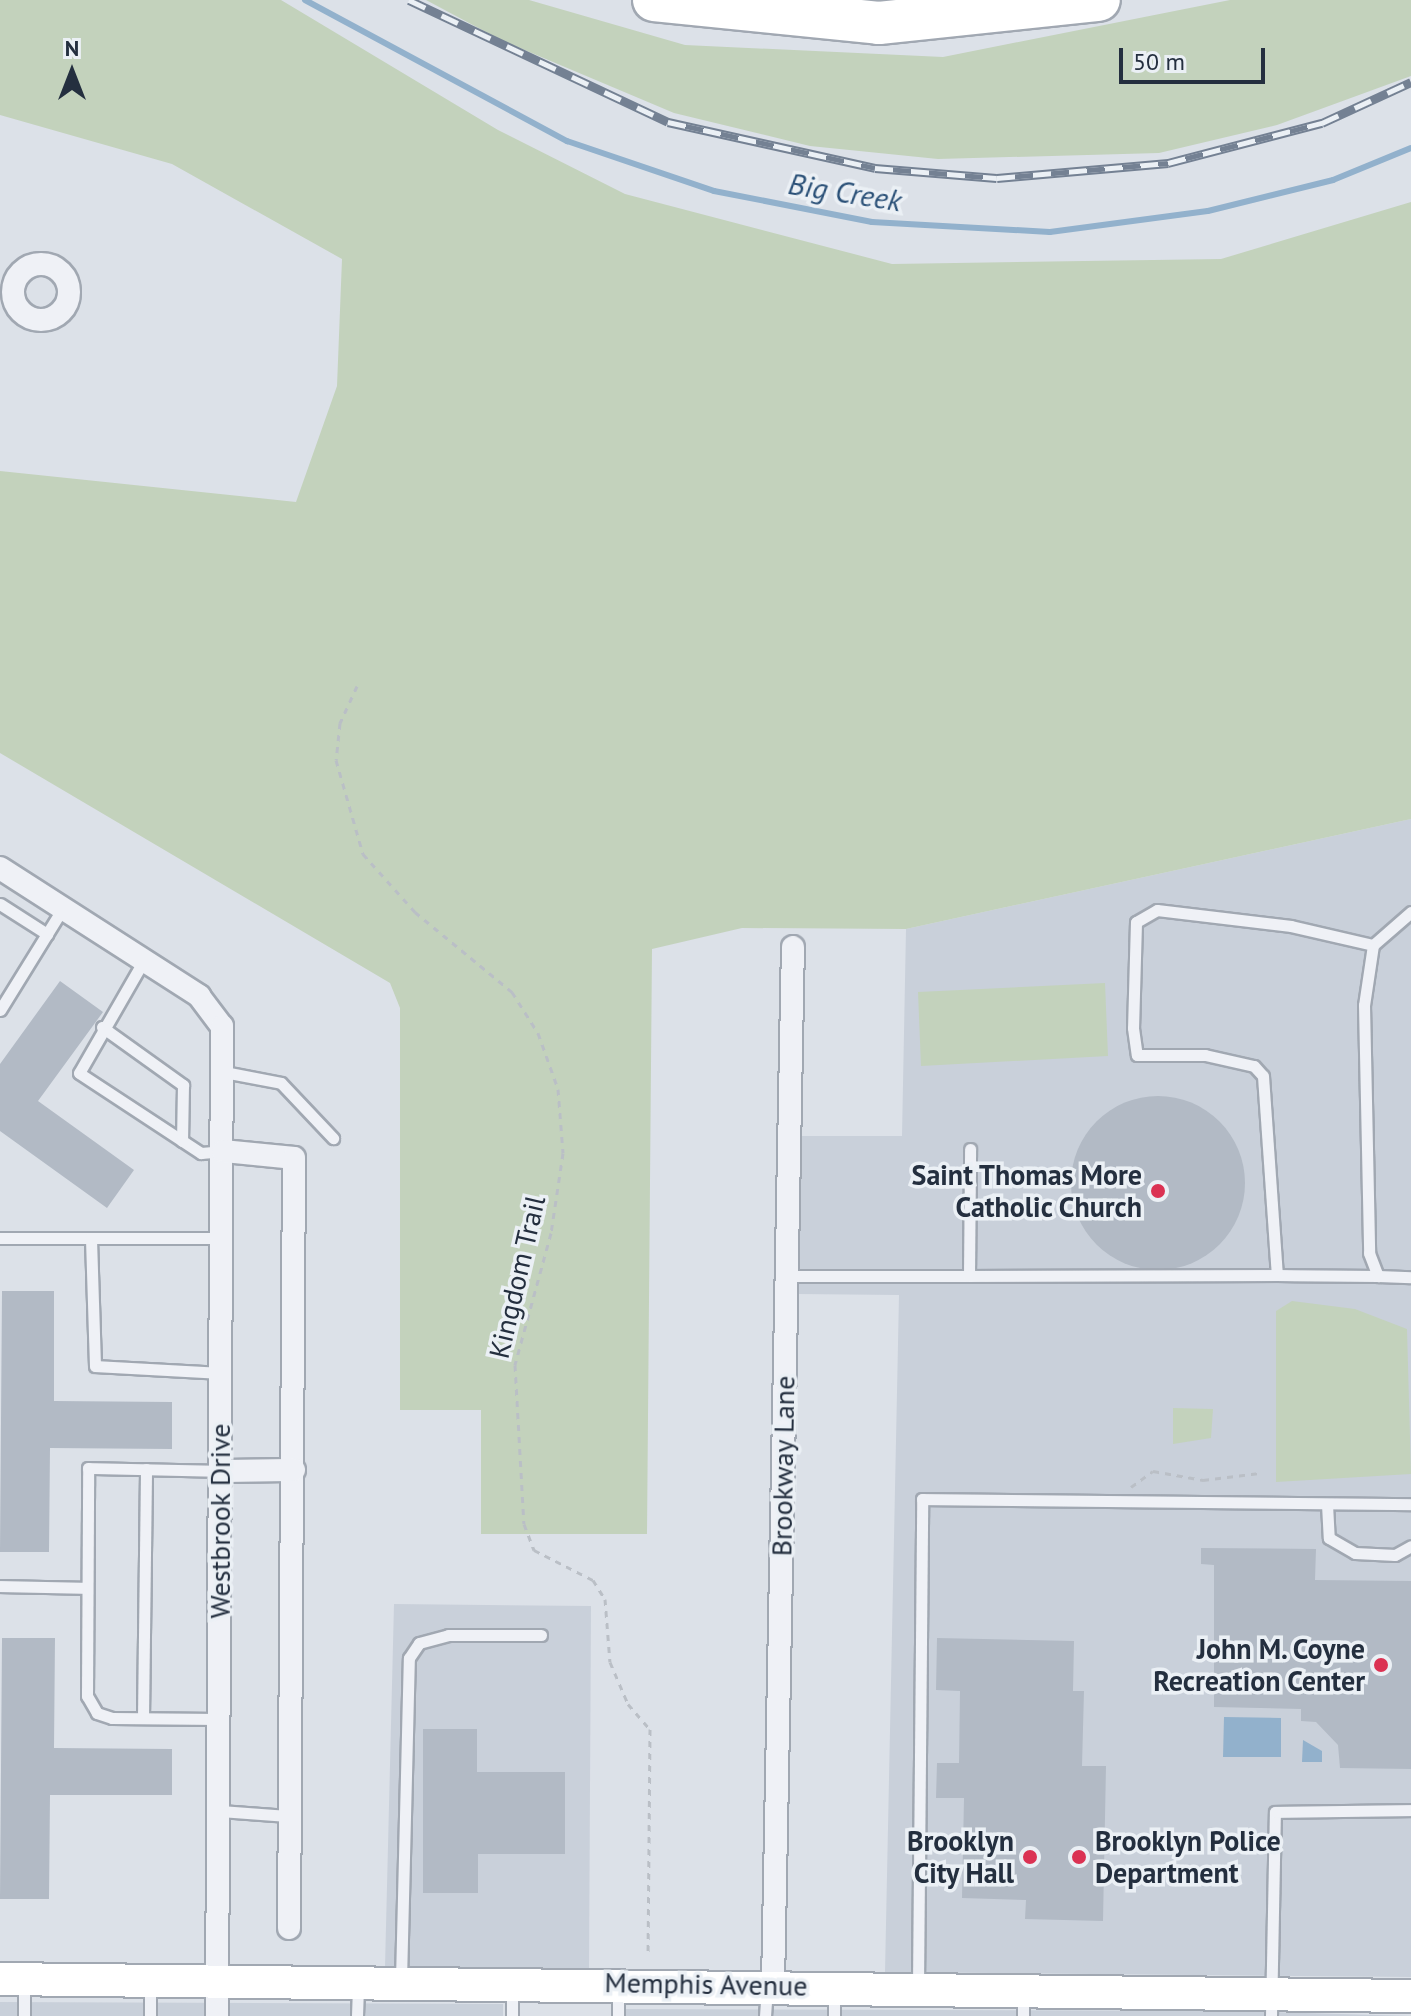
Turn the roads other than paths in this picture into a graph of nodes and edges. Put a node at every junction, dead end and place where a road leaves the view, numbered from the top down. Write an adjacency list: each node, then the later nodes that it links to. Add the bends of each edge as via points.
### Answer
1 (654, 0): 2 (highway, via 879,23)
2 (1099, 0)
3 (0, 868): 5 (street, Westbrook Drive)
4 (0, 904): 7 (lane)
5 (63, 908): 7 (lane); 10 (street, Westbrook Drive)
6 (1411, 912): 8 (lane)
7 (47, 934): 11 (lane)
8 (1373, 945): 21 (lane, via 1182,910 1157,910 1136,922 1137,1055 1205,1055 1254,1066 1263,1076); 24 (lane, via 1364,1005 1369,1253)
9 (793, 947): 22 (street, Brookway Lane)
10 (144, 960): 12 (lane); 13 (street, Westbrook Drive, via 207,1006 222,1026)
11 (0, 1010)
12 (102, 1027): 15 (lane, via 183,1085); 15 (lane, via 78,1066 82,1079)
13 (224, 1068): 14 (lane, via 281,1083); 17 (street, Westbrook Drive)
14 (333, 1138)
15 (182, 1141): 17 (lane, via 201,1153)
16 (970, 1149): 23 (lane)
17 (223, 1151): 20 (street, Westbrook Drive); 28 (street, via 294,1158)
18 (0, 1238): 19 (lane)
19 (91, 1238): 20 (lane); 26 (lane, via 95,1366)
20 (222, 1238): 26 (street, Westbrook Drive)
21 (1277, 1275): 23 (lane); 24 (lane)
22 (787, 1276): 23 (lane); 50 (street, Brookway Lane)
23 (969, 1276)
24 (1378, 1276): 25 (lane)
25 (1411, 1277)
26 (221, 1373): 29 (street, Westbrook Drive)
27 (146, 1469): 29 (lane); 34 (lane, via 88,1468); 36 (lane)
28 (294, 1470): 29 (street); 40 (street)
29 (220, 1471): 37 (street, Westbrook Drive)
30 (1327, 1504): 31 (lane); 32 (lane, via 1329,1538 1355,1553 1395,1555); 49 (lane, via 922,1499)
31 (1411, 1504)
32 (1411, 1546)
33 (0, 1586): 34 (lane)
34 (87, 1588): 36 (lane, via 91,1707 105,1716)
35 (541, 1635): 46 (lane, via 438,1636 419,1643 409,1658)
36 (143, 1718): 37 (lane)
37 (219, 1719): 39 (street, Westbrook Drive)
38 (1411, 1810): 54 (lane, via 1275,1812)
39 (219, 1811): 40 (lane); 43 (street, Westbrook Drive)
40 (289, 1816): 41 (street)
41 (289, 1928)
42 (149, 1978): 43 (main road, Memphis Avenue); 44 (main road, Memphis Avenue); 56 (lane)
43 (218, 1978): 45 (main road, Memphis Avenue); 57 (street, Westbrook Drive)
44 (12, 1980): 55 (lane)
45 (358, 1980): 46 (main road, Memphis Avenue); 58 (lane)
46 (401, 1980): 47 (main road, Memphis Avenue)
47 (512, 1982): 48 (main road, Memphis Avenue); 59 (lane)
48 (618, 1983): 50 (main road, Memphis Avenue); 60 (lane)
49 (918, 1987): 52 (main road, Memphis Avenue); 53 (main road, Memphis Avenue)
50 (769, 1995): 52 (main road, Memphis Avenue)
51 (1411, 1996): 54 (main road, Memphis Avenue)
52 (834, 2001)
53 (1023, 2002): 54 (main road, Memphis Avenue)
54 (1272, 2005)
55 (24, 2016)
56 (150, 2016)
57 (217, 2016)
58 (357, 2016)
59 (512, 2016)
60 (618, 2016)

